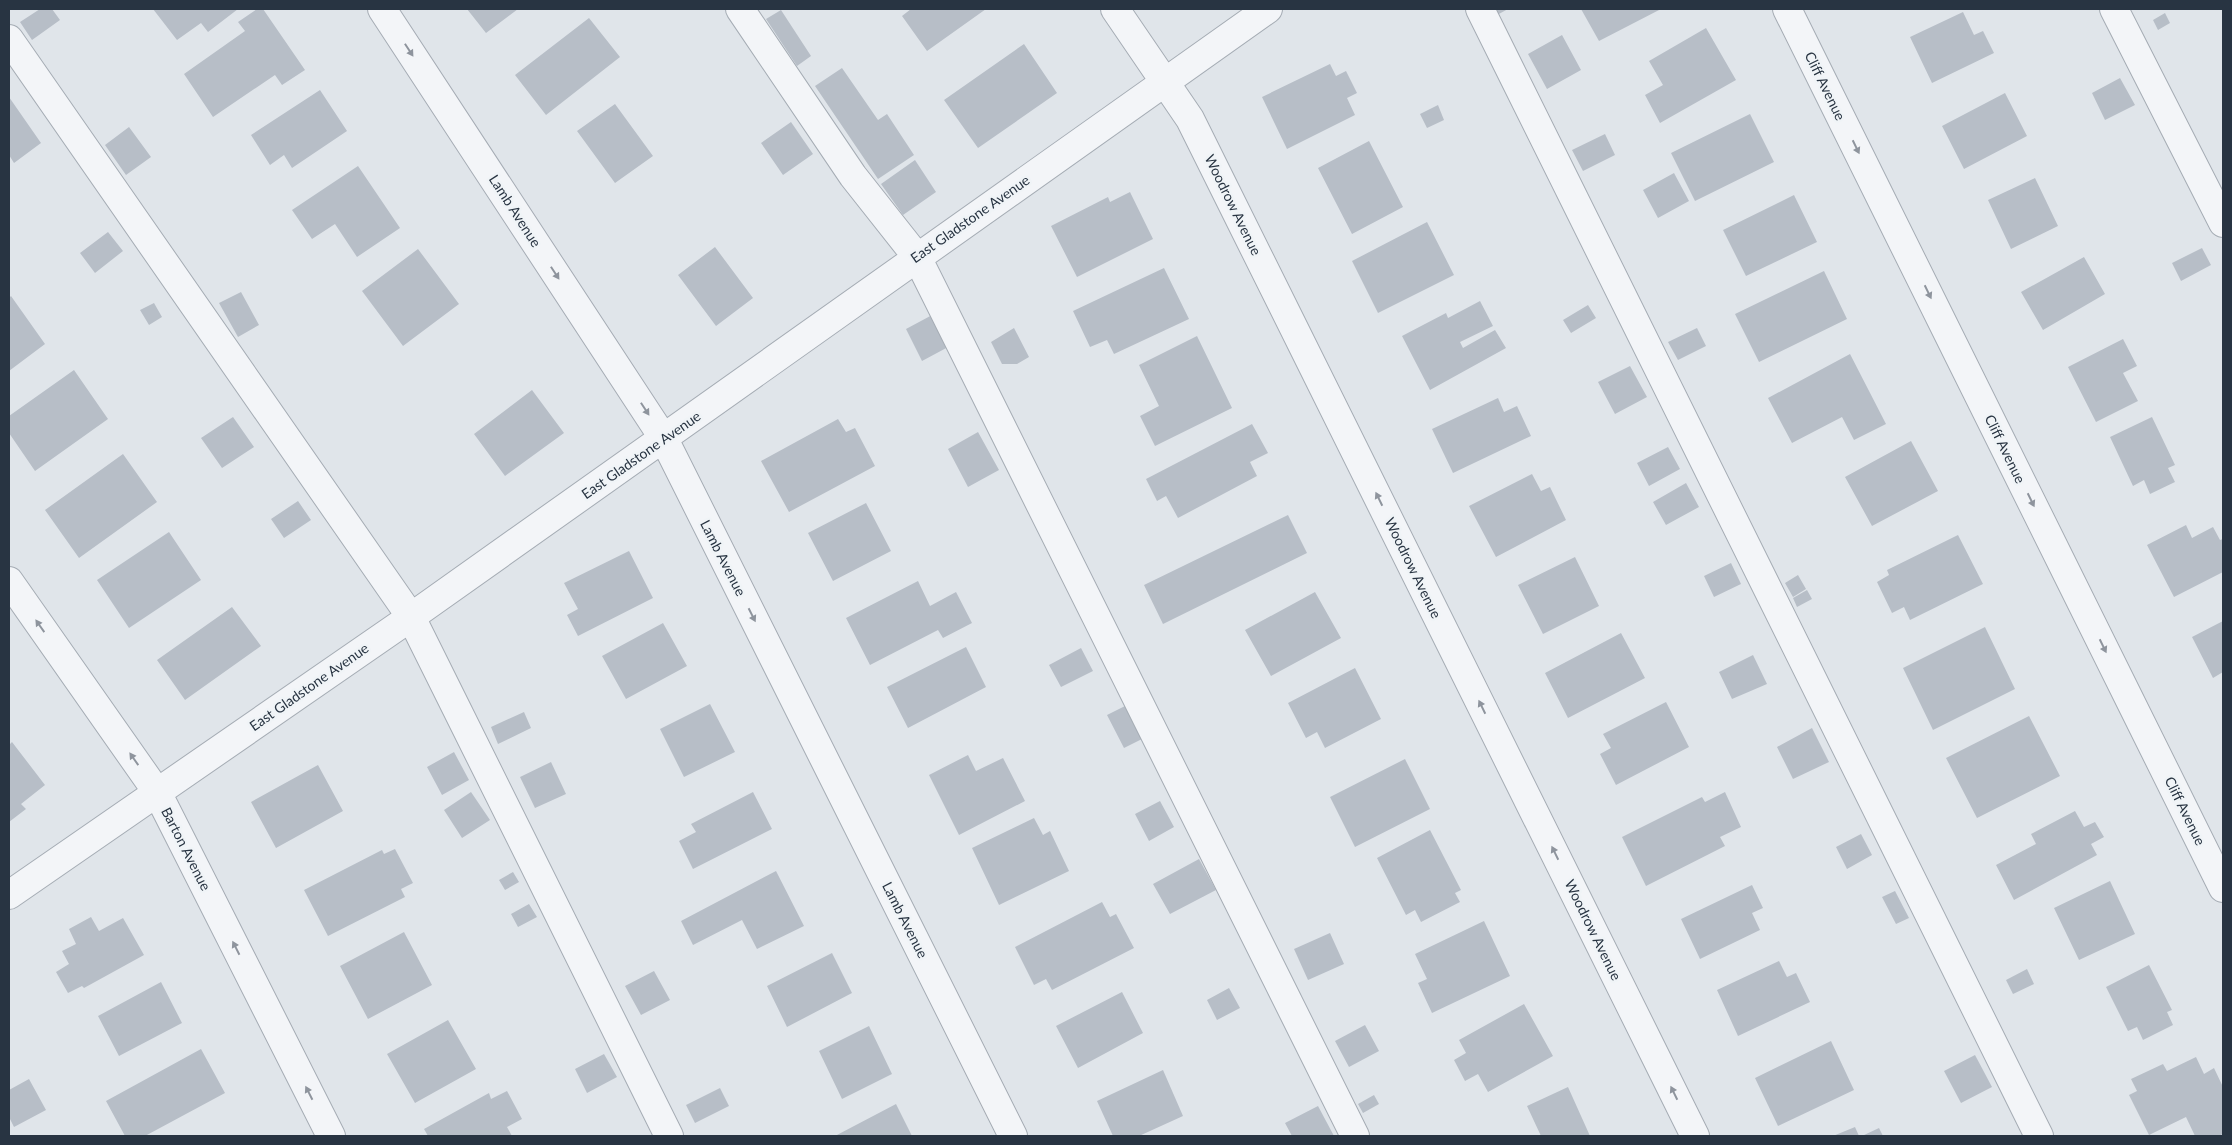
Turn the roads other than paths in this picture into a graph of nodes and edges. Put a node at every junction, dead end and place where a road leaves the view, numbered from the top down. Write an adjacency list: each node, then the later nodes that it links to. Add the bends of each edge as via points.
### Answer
1 (382, 9): 12 (street, Lamb Avenue, one-way to 12)
2 (740, 9): 11 (street, via 854,176)
3 (1115, 9): 9 (street, Woodrow Avenue)
4 (1268, 9): 9 (street, East Gladstone Avenue)
5 (1480, 9): 23 (street)
6 (1787, 9): 16 (street, Cliff Avenue, one-way to 16)
7 (2114, 9): 10 (street)
8 (9, 40): 14 (street)
9 (1166, 81): 11 (street, East Gladstone Avenue); 22 (street, Woodrow Avenue, one-way to 9, via 1190,119)
10 (2223, 223)
11 (916, 257): 12 (street, East Gladstone Avenue); 21 (street)
12 (664, 439): 14 (street, East Gladstone Avenue); 20 (street, Lamb Avenue, one-way to 20)
13 (9, 581): 15 (street, Barton Avenue, one-way to 13)
14 (411, 617): 15 (street, East Gladstone Avenue); 19 (street)
15 (157, 792): 17 (street, East Gladstone Avenue); 18 (street, Barton Avenue, one-way to 15)
16 (2223, 888)
17 (9, 895)
18 (331, 1136)
19 (669, 1136)
20 (1013, 1136)
21 (1354, 1136)
22 (1696, 1136)
23 (2039, 1136)

